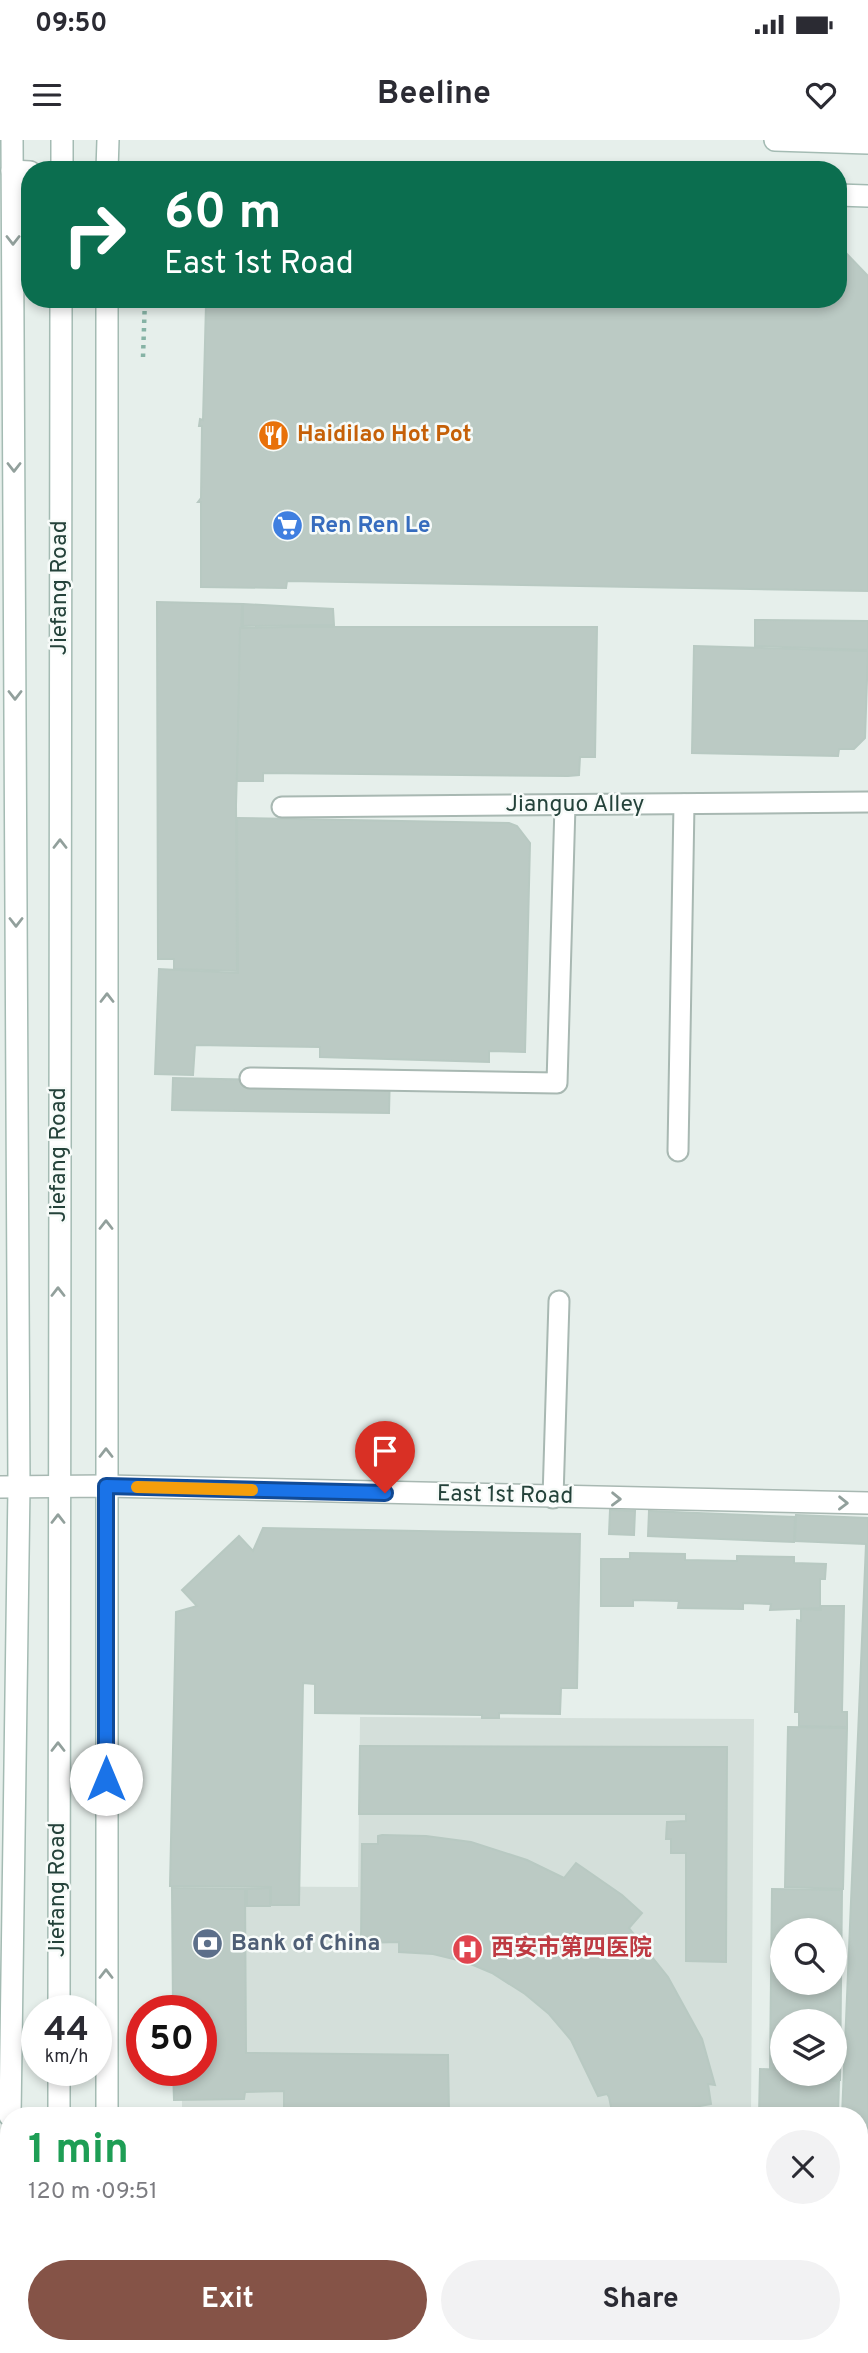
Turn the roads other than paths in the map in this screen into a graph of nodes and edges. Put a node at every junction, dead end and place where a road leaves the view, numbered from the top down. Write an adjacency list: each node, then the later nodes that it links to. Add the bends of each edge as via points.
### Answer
1 (12, 140): 8 (main road, Jiefang Road)
2 (62, 140): 6 (main road)
3 (108, 140): 7 (main road)
4 (775, 140): 5 (main road)
5 (868, 143)
6 (62, 161)
7 (107, 161)
8 (14, 172): 22 (main road, Jiefang Road, one-way to 22)
9 (847, 195): 10 (main road)
10 (868, 196)
11 (61, 308): 20 (main road, Jiefang Road, one-way to 11)
12 (107, 308): 21 (main road, one-way to 12)
13 (868, 802): 14 (lane, Jianguo Alley)
14 (684, 804): 15 (lane, Jianguo Alley); 18 (lane)
15 (565, 805): 16 (lane, Jianguo Alley); 17 (lane, via 557,1083)
16 (282, 807)
17 (250, 1078)
18 (678, 1151)
19 (559, 1301): 23 (lane)
20 (58, 1485): 21 (main road, East 1st Road); 22 (main road, East 1st Road); 25 (main road, Jiefang Road, one-way to 20)
21 (106, 1486): 23 (main road, East 1st Road); 29 (main road, one-way to 21)
22 (10, 1487): 27 (main road, Jiefang Road)
23 (552, 1498): 24 (main road, East 1st Road, one-way to 24)
24 (868, 1503)
25 (59, 1995)
26 (59, 2086): 28 (main road)
27 (10, 2107)
28 (59, 2107)
29 (107, 2107)

